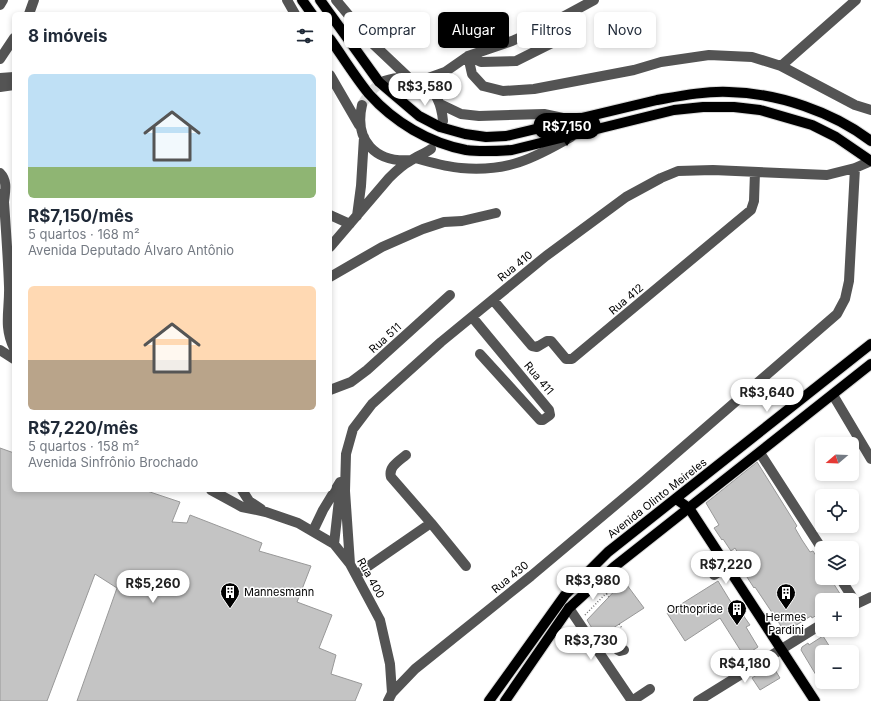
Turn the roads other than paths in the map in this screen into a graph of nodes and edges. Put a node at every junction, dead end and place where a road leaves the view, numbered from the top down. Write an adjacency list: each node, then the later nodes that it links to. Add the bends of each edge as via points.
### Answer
1 (4, 0): 9 (street)
2 (34, 0): 10 (street)
3 (287, 0): 11 (street)
4 (302, 0): 12 (main road)
5 (320, 0): 13 (main road)
6 (336, 0): 23 (street, via 371,42)
7 (594, 0): 18 (street, via 512,41)
8 (856, 0): 20 (street)
9 (0, 5)
10 (30, 12)
11 (294, 12)
12 (311, 12)
13 (329, 12)
14 (332, 17): 33 (main road, via 379,82 419,116 440,127 486,137 506,136)
15 (12, 41): 19 (street)
16 (332, 42): 36 (main road, via 369,94 392,116 437,141 466,150 490,152 512,150)
17 (542, 48): 18 (street, via 516,61 481,62)
18 (468, 56): 20 (street, via 472,74 479,82 483,86 503,91 534,88 634,70 661,62 709,55 752,57); 21 (street)
19 (0, 59)
20 (781, 66): 32 (street)
21 (445, 72): 27 (street); 30 (street)
22 (12, 76): 24 (street)
23 (408, 77): 26 (street); 27 (street)
24 (0, 78)
25 (332, 78): 35 (street)
26 (384, 81)
27 (420, 81): 30 (street, via 430,88)
28 (12, 85): 29 (street)
29 (0, 87)
30 (439, 101): 33 (street, via 462,114 544,114); 34 (street)
31 (362, 105): 35 (street)
32 (871, 110)
33 (572, 120): 38 (main road, via 670,98 729,92 788,101 847,125)
34 (443, 121)
35 (360, 127): 37 (street)
36 (578, 133): 40 (street, via 524,162 495,168 460,168); 41 (main road, via 674,110 734,107 760,110 812,125 856,149)
37 (364, 138): 40 (street, via 370,147 384,157 400,161); 48 (street, via 361,186)
38 (869, 140)
39 (431, 149): 40 (street)
40 (413, 159): 48 (street, via 389,178)
41 (871, 161): 42 (street, Rua 410)
42 (855, 168): 43 (street, Rua 410, via 827,175); 94 (street, Rua 430, via 849,281 845,299 837,314 644,481 415,668)
43 (755, 172): 54 (street, Rua 410, via 678,171 661,178 626,197 546,256); 54 (street, Rua 412, via 754,201 751,210 572,359 566,359 551,341 537,347 532,346)
44 (0, 173): 45 (street, via 6,186)
45 (4, 205): 50 (street)
46 (496, 213): 51 (street, via 462,221 444,222 423,229)
47 (332, 215): 48 (street)
48 (353, 220): 49 (street)
49 (332, 244)
50 (4, 256): 52 (street)
51 (332, 276)
52 (9, 288): 55 (street); 56 (street)
53 (450, 295): 65 (street, Rua 511, via 367,370 351,382)
54 (493, 300): 58 (street, Rua 410)
55 (8, 305): 57 (street); 59 (street, via 8,331)
56 (12, 308)
57 (0, 317)
58 (472, 317): 62 (street, Rua 411, via 549,410 550,415 540,420); 68 (street, Rua 410, via 372,404 353,429)
59 (12, 342)
60 (871, 344): 74 (main road, Avenida Olinto Meireles)
61 (0, 350): 63 (street)
62 (480, 354)
63 (12, 358)
64 (871, 364): 66 (main road)
65 (332, 389)
66 (833, 395): 67 (main road); 70 (street)
67 (760, 452): 75 (main road); 79 (street)
68 (346, 454): 71 (street); 81 (street, Rua 410, via 345,491)
69 (406, 455): 77 (street, via 392,468 391,477)
70 (871, 458)
71 (342, 478): 78 (street); 80 (street)
72 (243, 492): 76 (street, via 249,500)
73 (226, 494): 76 (street, via 242,507)
74 (676, 499): 75 (main road); 96 (main road, Avenida Olinto Meireles, via 608,552 565,595)
75 (689, 508): 83 (main road); 88 (main road, via 614,567)
76 (266, 512): 78 (street, Rua 400)
77 (431, 523): 82 (street); 84 (street)
78 (313, 531): 80 (street, Rua 400)
79 (817, 541)
80 (334, 544): 81 (street, Rua 400)
81 (350, 564): 84 (street, Rua 400)
82 (466, 566)
83 (727, 567): 85 (street); 91 (main road)
84 (357, 574): 94 (street, Rua 400, via 380,620 390,664)
85 (714, 575)
86 (871, 597): 87 (street)
87 (859, 602)
88 (569, 608): 90 (street); 95 (main road)
89 (815, 628): 91 (street)
90 (594, 646): 92 (street, via 615,632 618,650); 97 (street)
91 (781, 649): 98 (street); 99 (main road)
92 (624, 650)
93 (650, 689): 97 (street)
94 (390, 697)
95 (506, 700)
96 (489, 701)
97 (632, 701)
98 (698, 701)
99 (815, 701)

